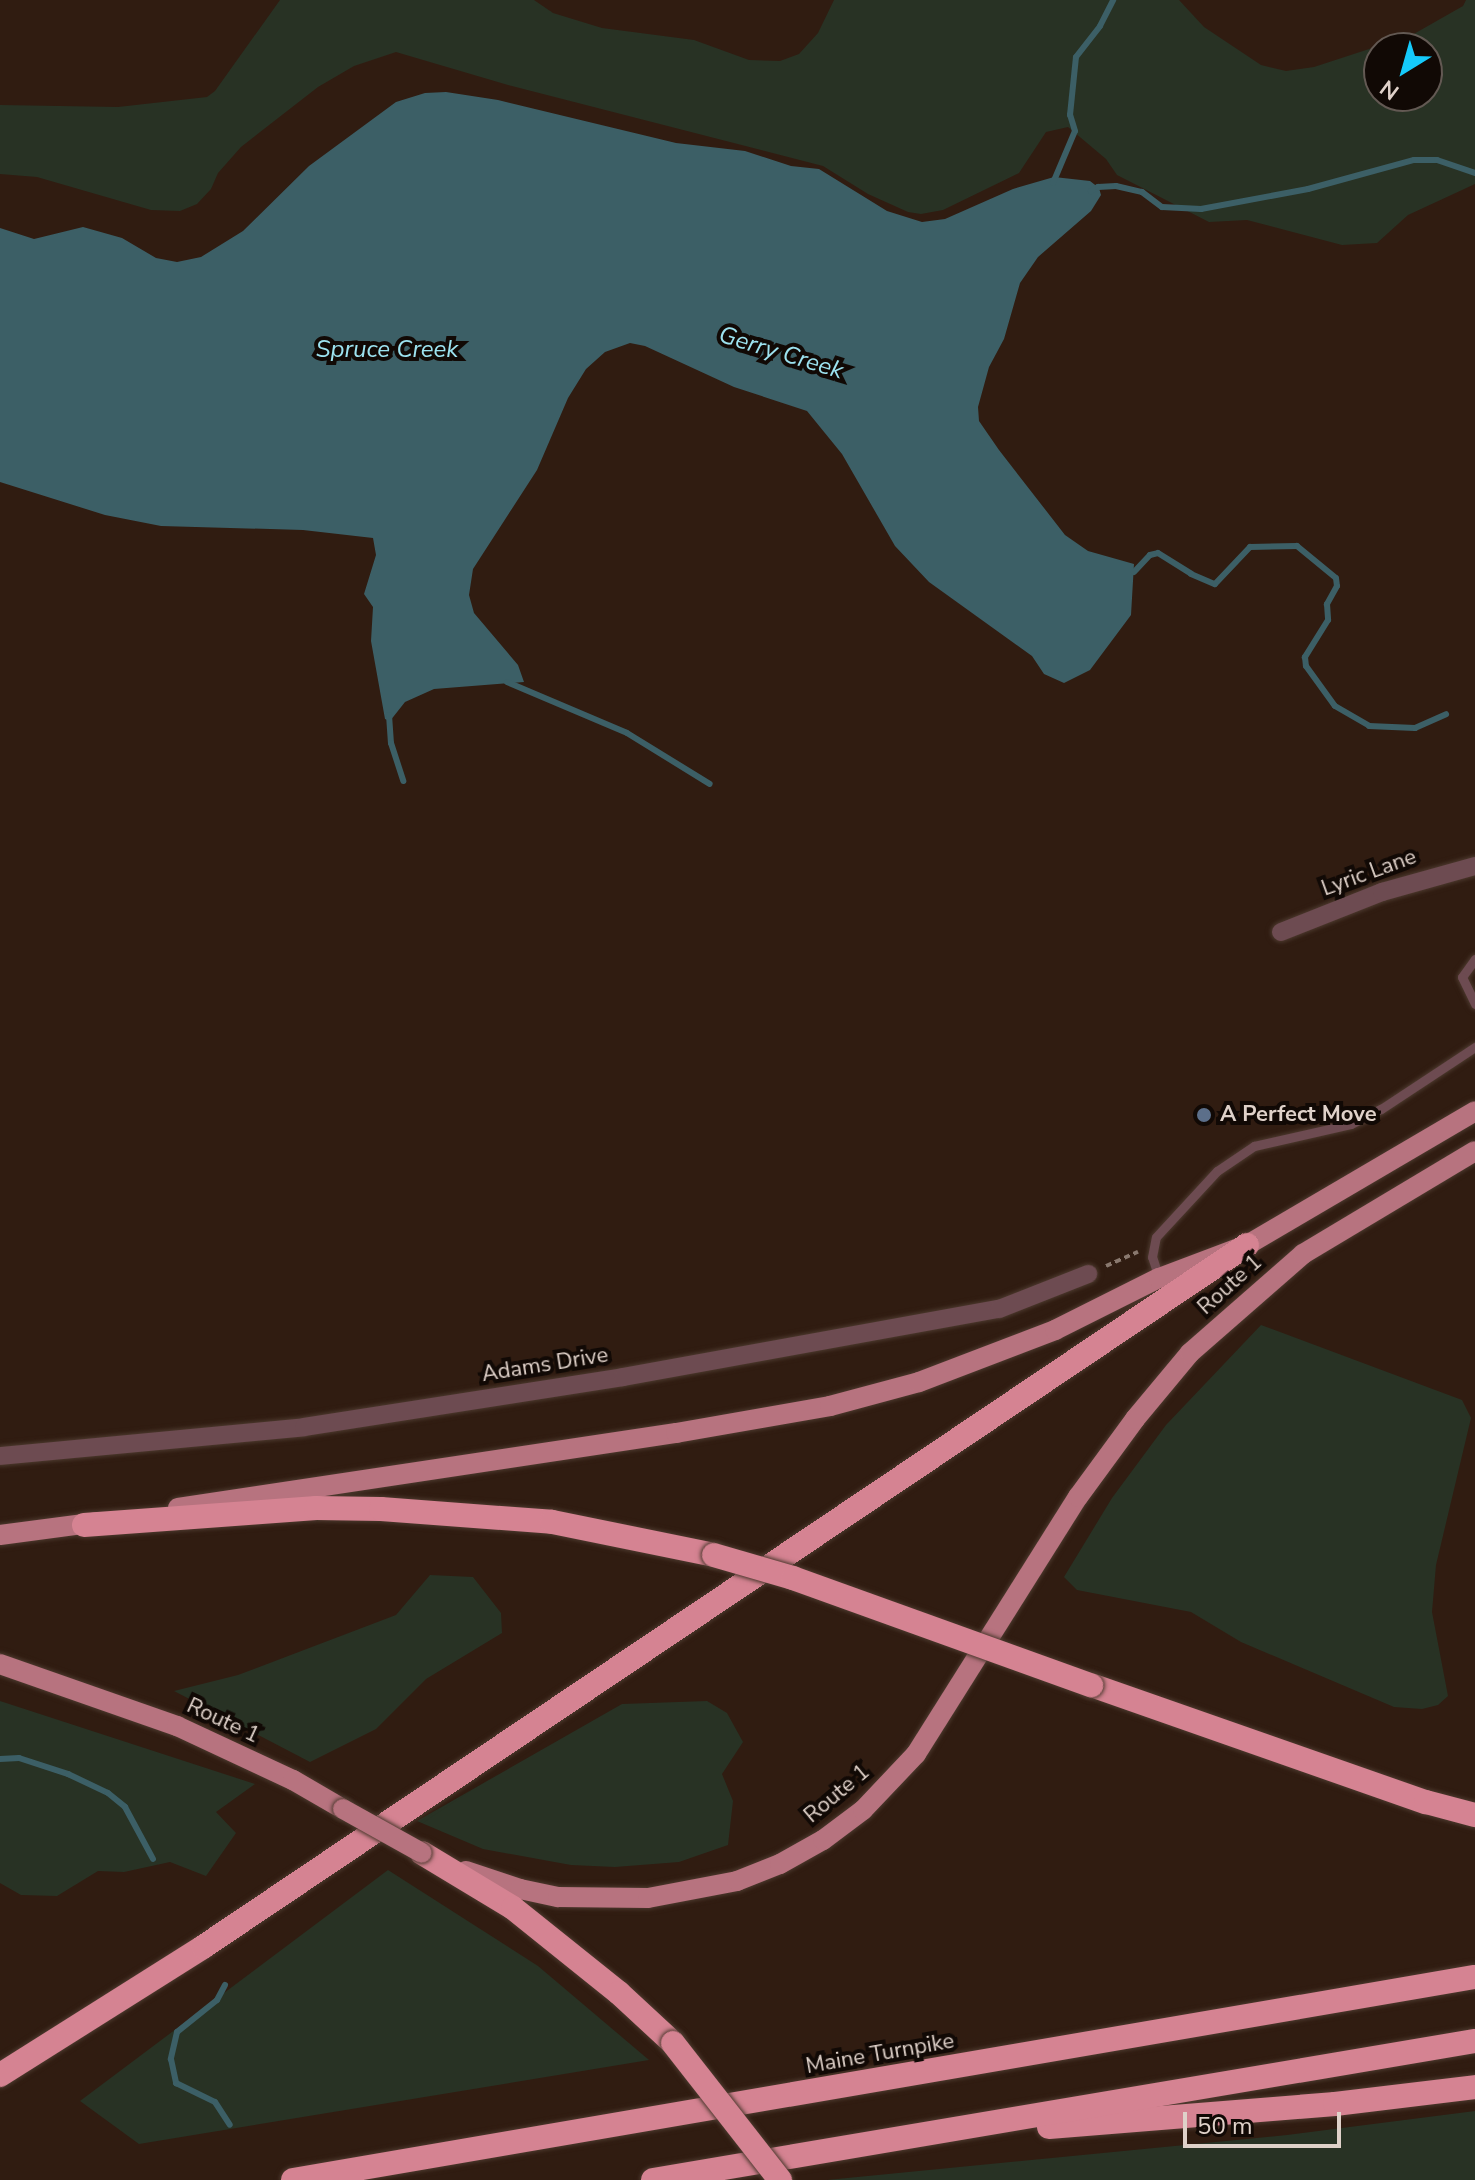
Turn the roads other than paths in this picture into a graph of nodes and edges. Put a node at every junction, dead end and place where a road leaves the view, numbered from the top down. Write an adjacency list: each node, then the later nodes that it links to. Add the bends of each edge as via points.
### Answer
1 (1475, 866): 2 (street, Lyric Lane, via 1382,892)
2 (1281, 932)
3 (1475, 959): 4 (lane, via 1462,977)
4 (1475, 1004)
5 (1475, 1047): 10 (lane, via 1351,1124 1254,1146 1217,1171 1156,1237 1152,1257)
6 (1475, 1111): 8 (main road, Route 1)
7 (1475, 1151): 18 (main road, Route 1, via 1303,1254 1190,1353 1078,1497 916,1754 863,1810 823,1840 737,1881 692,1892 606,1900 520,1889)
8 (1247, 1245): 10 (main road, Route 1); 21 (highway, via 203,1947)
9 (1088, 1274): 11 (street, Adams Drive, via 999,1309 623,1377 304,1427)
10 (1159, 1278): 12 (main road, Route 1, via 1042,1335 919,1382 830,1406)
11 (0, 1456)
12 (84, 1525): 13 (main road, Route 1); 17 (highway, bridge, via 316,1508 381,1509 552,1522 714,1555)
13 (38, 1529): 14 (main road, Route 1); 15 (main road)
14 (0, 1535)
15 (0, 1550)
16 (1, 1663): 18 (main road, Route 1, bridge, via 177,1726 293,1780)
17 (1475, 1815)
18 (422, 1853): 26 (highway, bridge, via 513,1908 619,1993 673,2043)
19 (1475, 1977): 24 (highway, Maine Turnpike)
20 (1475, 2041): 23 (highway)
21 (0, 2075)
22 (1475, 2087): 23 (highway, via 1335,2104)
23 (891, 2140): 25 (highway)
24 (293, 2180)
25 (653, 2180)
26 (780, 2180)

